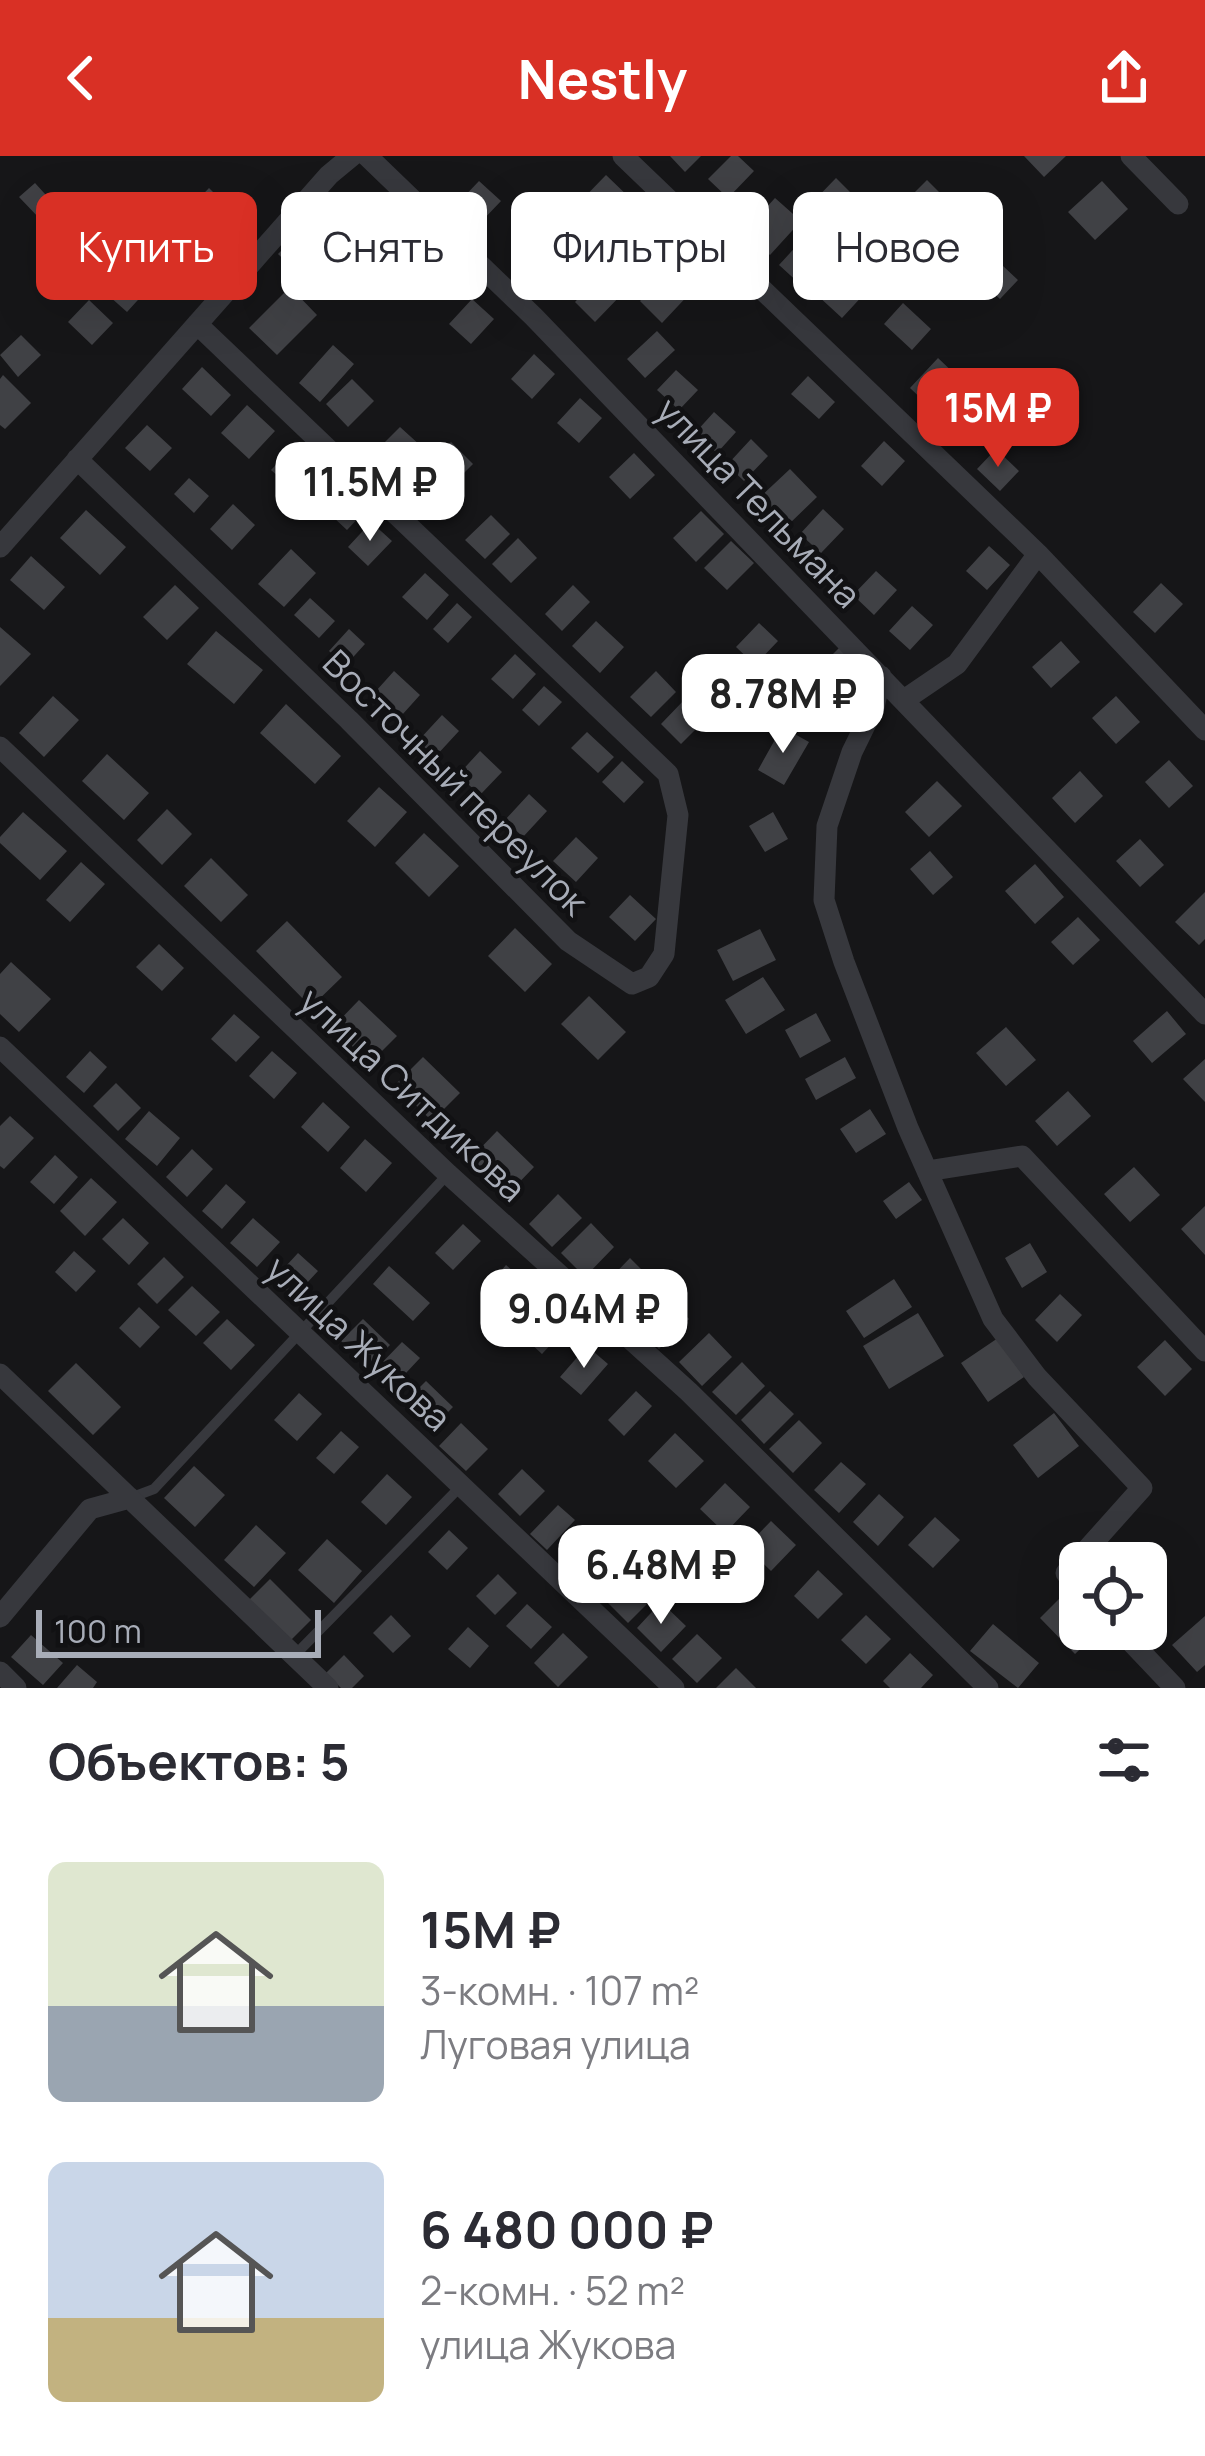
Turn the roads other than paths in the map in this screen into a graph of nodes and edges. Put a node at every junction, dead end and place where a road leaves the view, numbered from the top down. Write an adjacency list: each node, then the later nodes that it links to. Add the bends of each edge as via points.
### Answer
1 (352, 156): 6 (street)
2 (367, 156): 10 (street, улица Тельмана, via 534,316)
3 (622, 156): 9 (street)
4 (1131, 156): 5 (street)
5 (1178, 203)
6 (197, 323): 7 (street); 7 (street, Восточный переулок, via 668,774 678,815 664,955 649,977 632,984 568,941)
7 (76, 459): 8 (street)
8 (0, 547)
9 (1038, 554): 11 (street, via 957,664); 12 (street)
10 (881, 676): 11 (street, улица Тельмана); 16 (street, via 826,826 824,900)
11 (904, 700): 14 (street, улица Тельмана)
12 (1205, 730)
13 (0, 747): 17 (street, улица Ситдикова)
14 (1205, 1013)
15 (0, 1047): 18 (street, улица Жукова)
16 (927, 1171): 19 (street, via 1022,1156); 23 (street, via 993,1319 1142,1488)
17 (448, 1174): 18 (lane); 31 (street, улица Ситдикова, via 689,1392)
18 (302, 1335): 21 (street, улица Жукова); 22 (lane, via 154,1489)
19 (1205, 1352)
20 (0, 1374): 22 (street)
21 (462, 1485): 26 (lane); 30 (street, улица Жукова)
22 (130, 1498): 24 (street, via 90,1509); 26 (street)
23 (1094, 1542)
24 (0, 1617)
25 (1140, 1650): 32 (street)
26 (295, 1655): 29 (street)
27 (0, 1672): 28 (street)
28 (16, 1688)
29 (328, 1688)
30 (674, 1688)
31 (988, 1688)
32 (1175, 1688)

